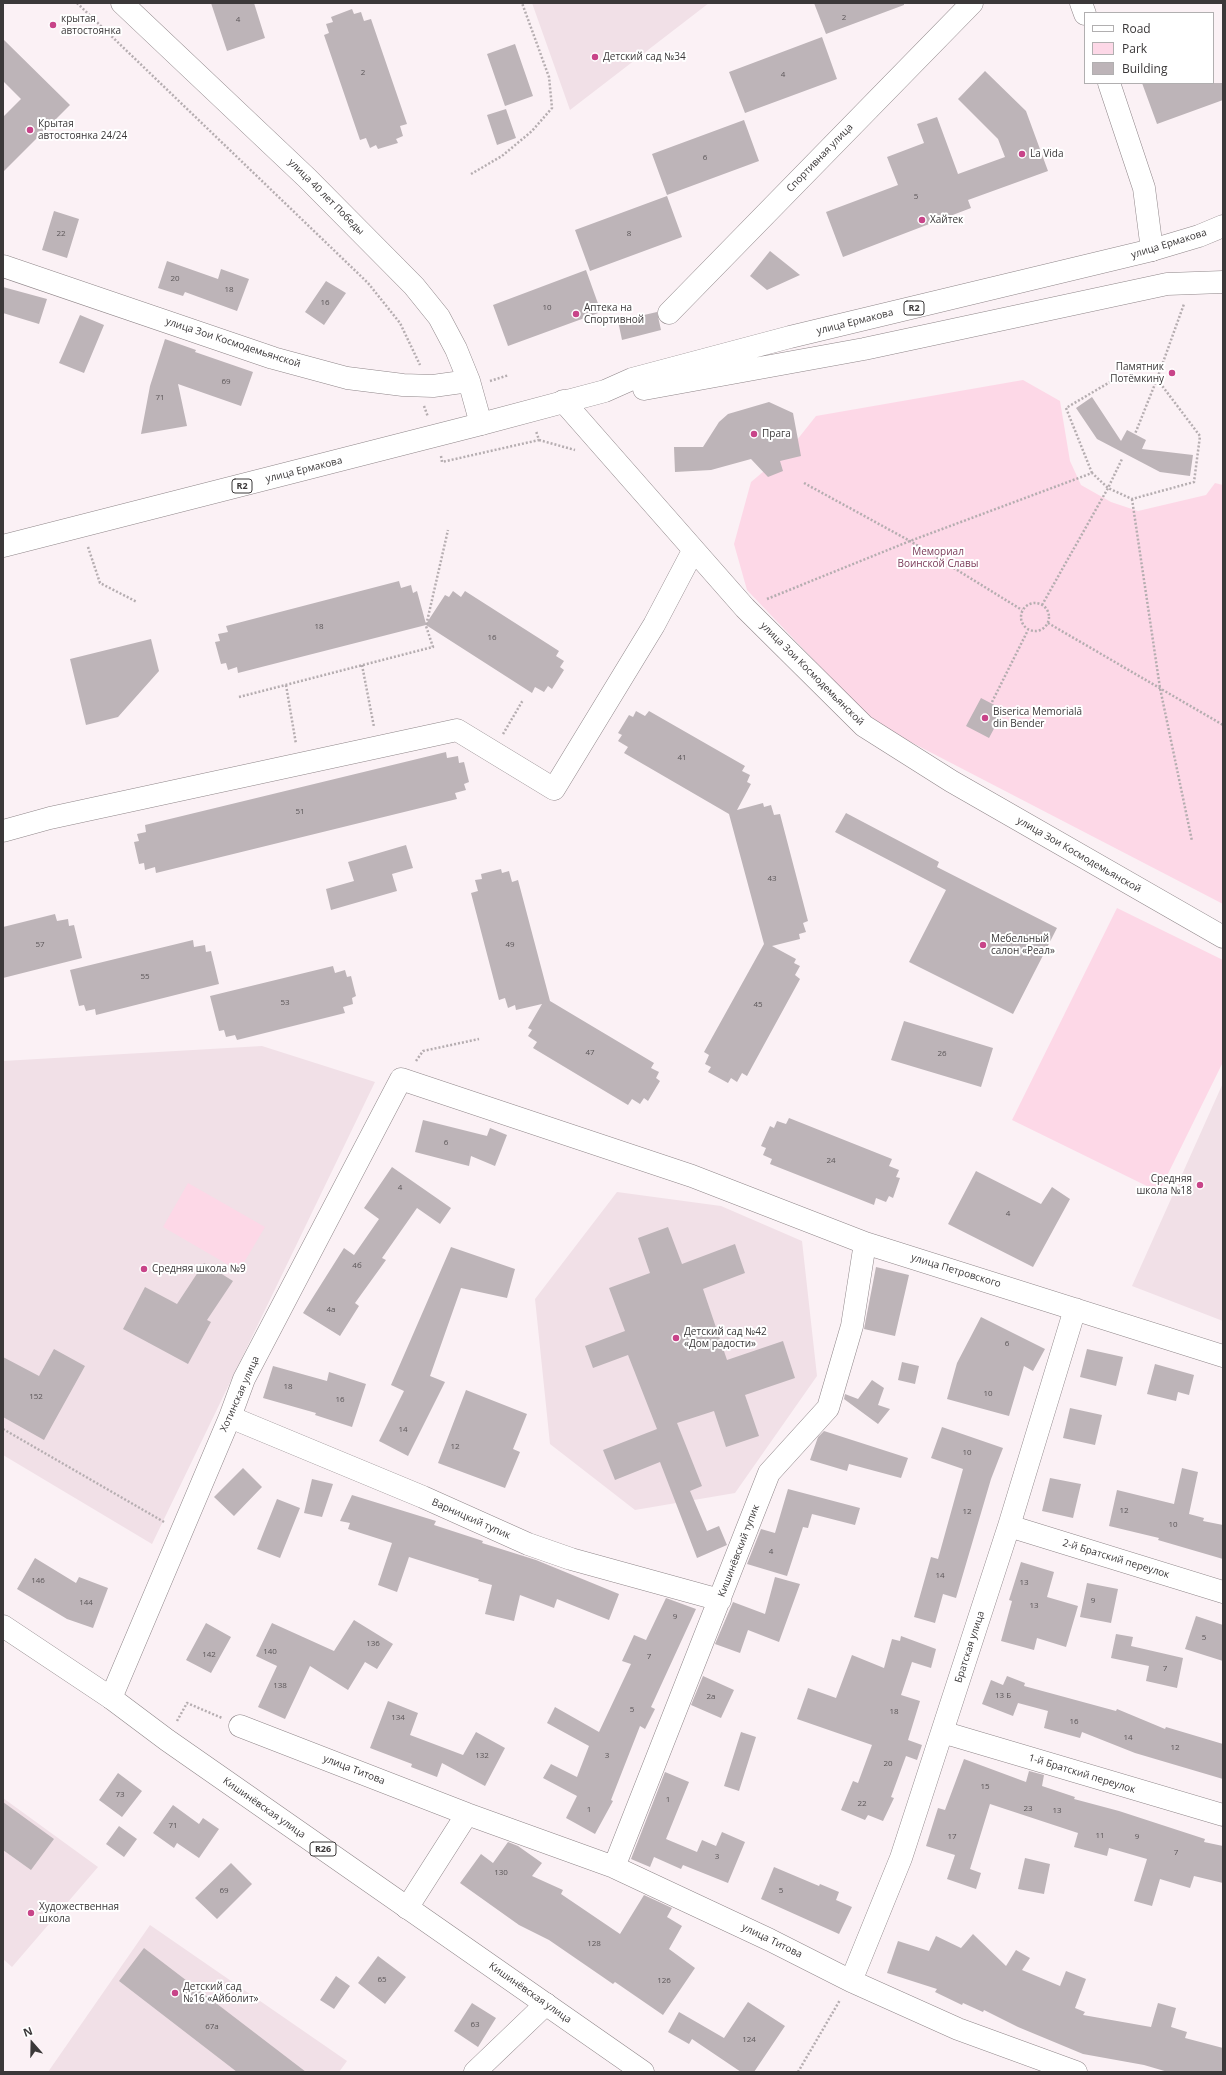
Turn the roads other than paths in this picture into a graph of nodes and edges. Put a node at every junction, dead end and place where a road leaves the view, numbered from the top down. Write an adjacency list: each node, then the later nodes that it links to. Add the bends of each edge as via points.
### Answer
1 (122, 3): 9 (street, улица 40 лет Победы, via 308,178 414,286 439,317)
2 (972, 3): 8 (street, Спортивная улица)
3 (1109, 84): 5 (street, via 1144,188)
4 (1223, 226): 5 (street, улица Ермакова / R2)
5 (1152, 250): 10 (street, улица Ермакова / R2, via 790,338 632,379)
6 (3, 266): 9 (street, улица Зои Космодемьянской, via 266,355 347,378 433,386)
7 (1223, 282): 10 (street, улица Ермакова, via 1167,284 864,349 634,391)
8 (669, 313)
9 (469, 381): 12 (street, улица 40 лет Победы)
10 (605, 391): 11 (street, улица Ермакова)
11 (563, 402): 12 (street, улица Ермакова / R2); 14 (street, улица Зои Космодемьянской)
12 (481, 424): 13 (street, улица Ермакова / R2)
13 (3, 546)
14 (693, 550): 15 (street, via 654,625 554,789 457,730 50,818); 16 (street, улица Зои Космодемьянской, via 745,608 864,726 951,781)
15 (3, 831)
16 (1223, 937)
17 (402, 1079): 18 (street, улица Петровского, via 692,1176); 21 (street, Хотинская улица, via 244,1379)
18 (865, 1243): 19 (street, улица Петровского); 24 (street, Кишинёвский тупик, via 852,1326 828,1408 769,1473)
19 (1075, 1309): 20 (street, улица Петровского); 22 (street, Братская улица)
20 (1223, 1356)
21 (230, 1417): 24 (street, Варницкий тупик, via 423,1497 528,1544 571,1559); 26 (street, Хотинская улица)
22 (1009, 1526): 23 (street, 2-й Братский переулок); 28 (street, Братская улица)
23 (1223, 1592)
24 (720, 1600): 31 (street, Кишинёвский тупик)
25 (3, 1626): 26 (street, Кишинёвская улица / R26)
26 (111, 1698): 32 (street, Кишинёвская улица / R26, via 166,1740)
27 (240, 1726): 29 (street, улица Титова)
28 (942, 1732): 30 (street, 1-й Братский переулок); 33 (street, Братская улица, via 900,1858)
29 (467, 1814): 31 (street, улица Титова); 32 (street)
30 (1223, 1815)
31 (614, 1867): 33 (street, улица Титова)
32 (407, 1908): 34 (street, Кишинёвская улица / R26)
33 (851, 1981): 37 (street, улица Титова, via 958,2029)
34 (546, 2004): 35 (street); 36 (street, Кишинёвская улица / R26)
35 (475, 2072)
36 (643, 2072)
37 (1076, 2072)

